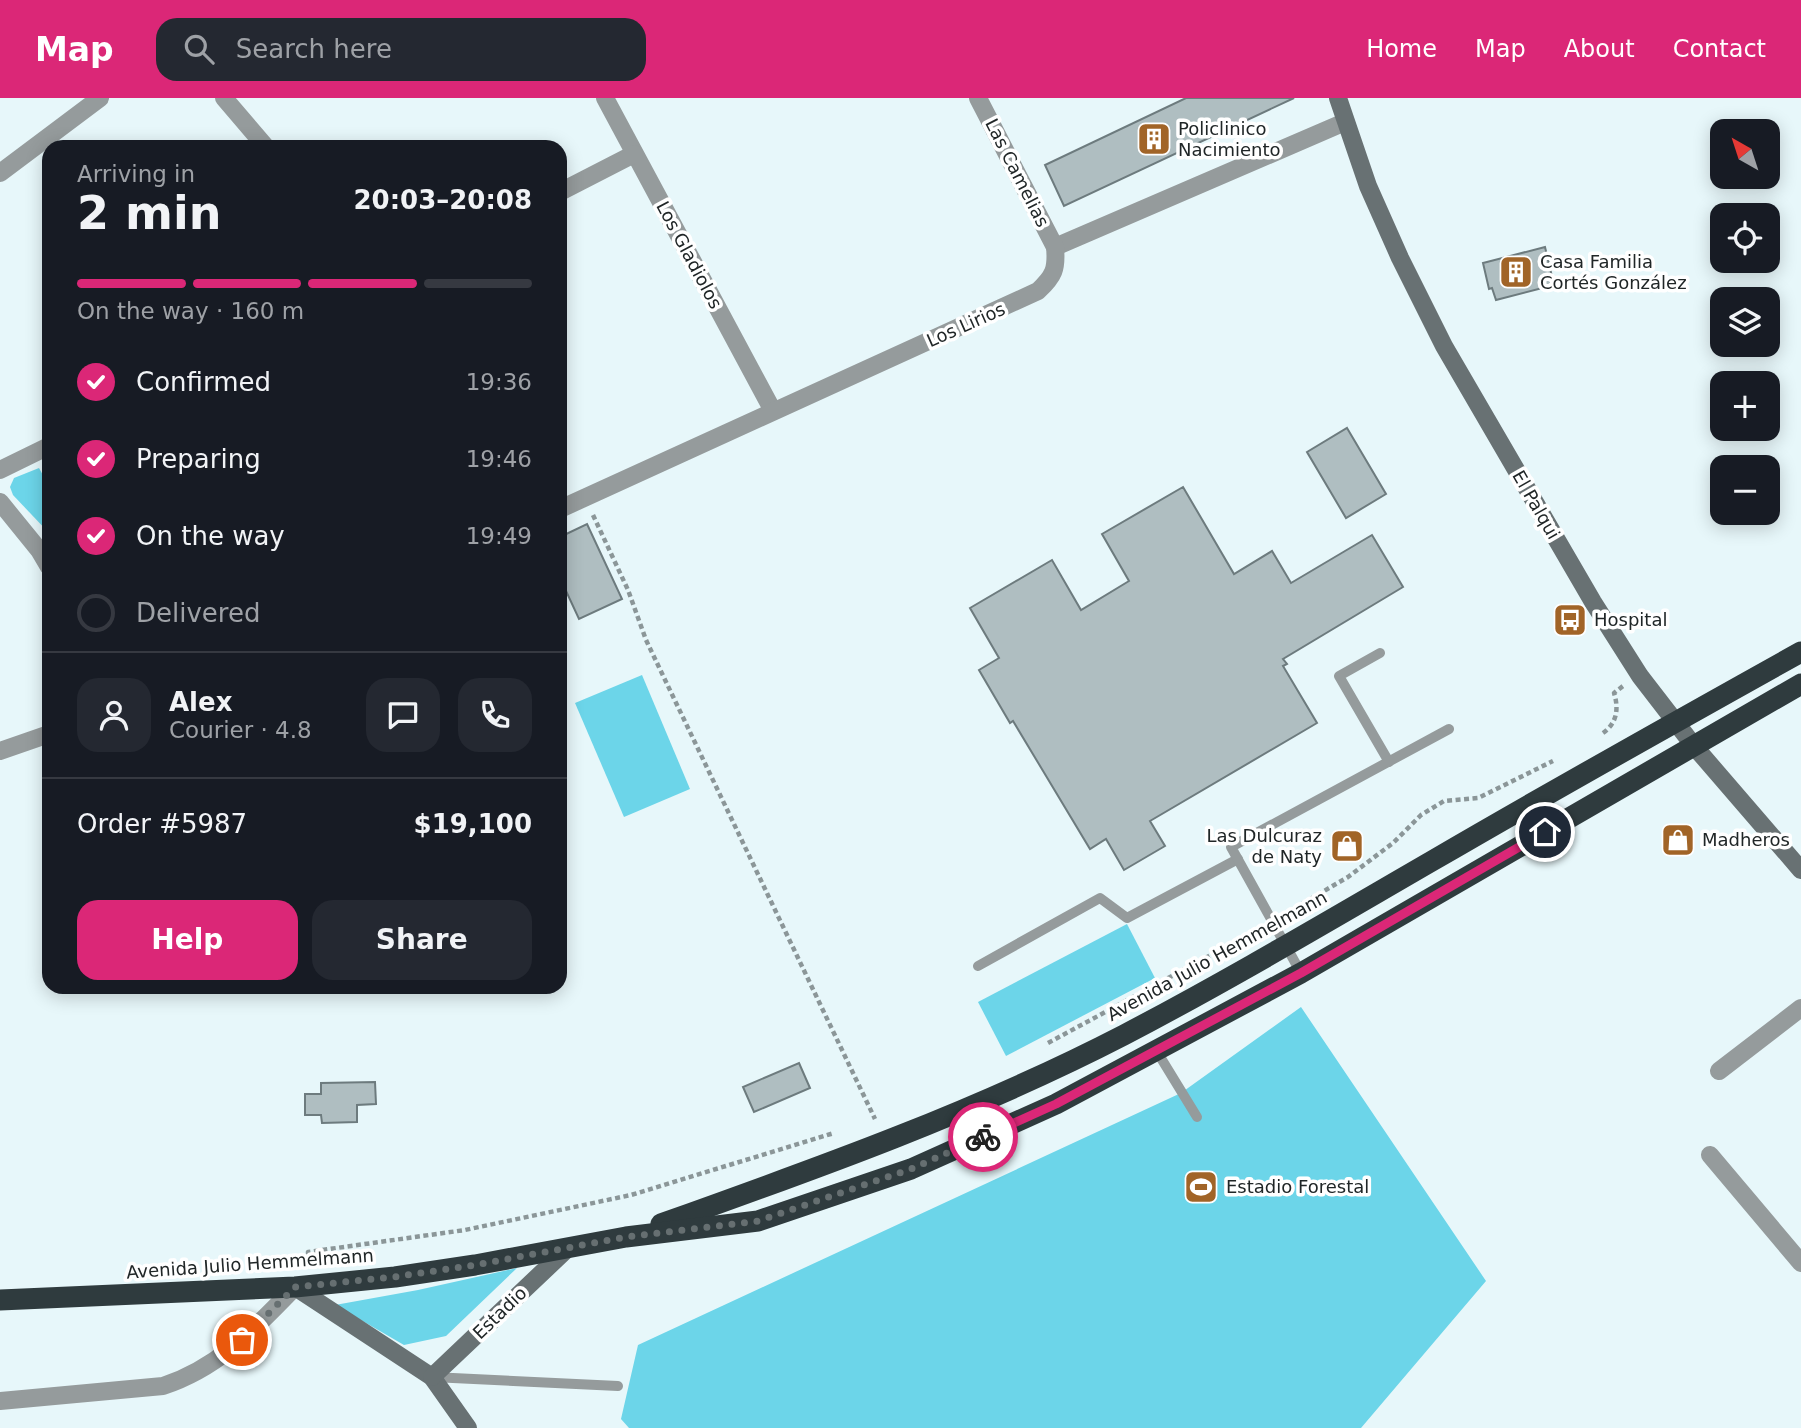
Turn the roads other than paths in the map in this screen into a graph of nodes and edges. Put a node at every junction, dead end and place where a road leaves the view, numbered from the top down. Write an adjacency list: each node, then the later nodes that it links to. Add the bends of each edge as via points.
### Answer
1 (100, 98): 7 (street)
2 (223, 98): 8 (street)
3 (605, 98): 10 (street, Los Gladiolos)
4 (978, 98): 13 (street, Las Camelias)
5 (1338, 98): 6 (main road, El Palqui)
6 (1345, 122): 13 (street); 23 (main road, El Palqui, via 1368,186 1444,346 1586,590 1640,676)
7 (44, 140)
8 (260, 140)
9 (42, 142): 11 (street)
10 (634, 153): 12 (street); 14 (street, Los Gladiolos)
11 (0, 173)
12 (567, 188)
13 (1055, 247): 14 (street, Los Lirios, via 1052,278 1038,292)
14 (774, 411): 18 (street, Los Lirios)
15 (42, 449): 16 (street)
16 (0, 470)
17 (0, 502): 19 (street)
18 (567, 506)
19 (42, 555)
20 (1801, 652): 23 (highway, Avenida Julio Hemmelmann)
21 (1380, 653): 28 (lane, via 1339,676)
22 (1801, 684): 26 (highway, Avenida Julio Hemmelmann)
23 (1675, 721): 26 (main road, El Palqui); 31 (highway, Avenida Julio Hemmelmann)
24 (1449, 729): 28 (lane)
25 (42, 736): 27 (street)
26 (1694, 746): 30 (main road, El Palqui); 33 (highway, Avenida Julio Hemmelmann)
27 (0, 751)
28 (1389, 762): 29 (lane, via 1231,847)
29 (1238, 859): 31 (lane); 32 (lane, via 1127,918 1100,898)
30 (1801, 870)
31 (1287, 945): 33 (lane); 39 (highway, Avenida Julio Hemmelmann, via 1123,1035 985,1101 850,1156)
32 (978, 966)
33 (1301, 973): 35 (highway, Avenida Julio Hemmelmann)
34 (1801, 1008): 36 (street)
35 (1156, 1050): 37 (lane); 39 (highway, Avenida Julio Hemmelmann, via 1056,1104 911,1169 758,1221)
36 (1719, 1071)
37 (1197, 1117)
38 (1710, 1155): 41 (street)
39 (626, 1237): 40 (highway, Avenida Julio Hemmelmann)
40 (568, 1248): 42 (highway, Avenida Julio Hemmelmann, via 408,1275); 44 (main road, Estadio)
41 (1801, 1263)
42 (303, 1286): 43 (highway, Avenida Julio Hemmelmann); 44 (main road); 46 (street, via 242,1340 188,1378 163,1386)
43 (0, 1300)
44 (432, 1377): 45 (lane); 47 (main road)
45 (618, 1386)
46 (0, 1401)
47 (468, 1428)

